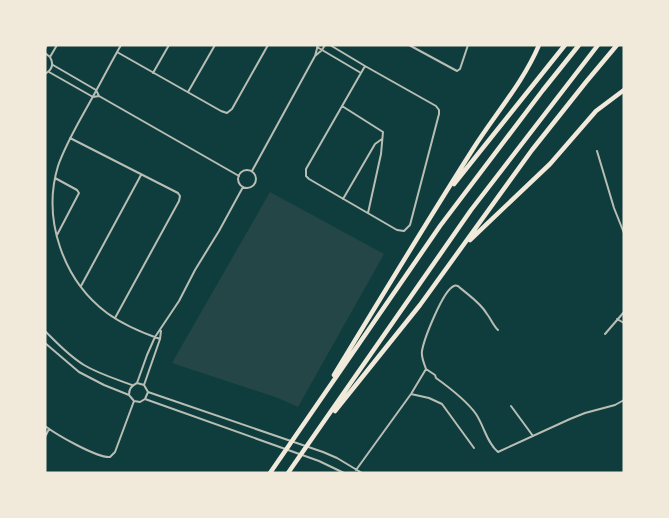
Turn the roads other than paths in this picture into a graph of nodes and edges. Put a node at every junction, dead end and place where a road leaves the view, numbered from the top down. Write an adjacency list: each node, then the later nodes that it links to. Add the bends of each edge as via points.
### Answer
1 (57, 45): 20 (street)
2 (121, 45): 17 (street)
3 (169, 45): 24 (street)
4 (215, 45): 28 (street)
5 (268, 45): 28 (street, via 227,114)
6 (325, 45): 16 (street)
7 (330, 45): 22 (street)
8 (409, 45): 9 (street, via 457,71)
9 (468, 45)
10 (539, 45): 41 (highway, via 518,86)
11 (565, 45): 41 (highway)
12 (579, 45): 69 (highway, via 440,226)
13 (598, 45): 74 (highway, via 471,210)
14 (617, 45): 45 (highway, via 532,150)
15 (317, 46): 16 (street); 19 (street)
16 (322, 50): 19 (street); 25 (street)
17 (117, 52): 24 (street); 26 (street)
18 (45, 53): 20 (street)
19 (315, 56): 35 (street)
20 (50, 57): 21 (street)
21 (52, 65): 23 (street); 26 (street)
22 (365, 66): 25 (street); 42 (street, via 439,110 408,229 397,230)
23 (47, 73): 30 (street)
24 (153, 73): 28 (street)
25 (361, 73): 31 (street)
26 (96, 90): 29 (street); 30 (street)
27 (624, 90): 45 (highway, via 596,111 550,164)
28 (188, 92)
29 (99, 96): 30 (street); 37 (street)
30 (93, 97): 32 (street)
31 (342, 106): 33 (street, via 382,131); 40 (street, via 306,172 309,179)
32 (70, 138): 36 (street); 38 (street)
33 (382, 138): 40 (street); 42 (street)
34 (597, 150): 43 (street)
35 (252, 171): 37 (street); 39 (street, via 255,185)
36 (141, 175): 46 (street); 48 (street, via 178,194 180,199)
37 (239, 176): 39 (street, via 238,183)
38 (55, 178): 44 (street, via 52,201); 44 (street, via 78,193)
39 (243, 188): 51 (street)
40 (343, 199): 42 (street)
41 (441, 200): 69 (highway)
42 (368, 213)
43 (624, 233)
44 (57, 236): 46 (street, via 66,264)
45 (461, 248): 74 (highway)
46 (81, 286): 48 (street)
47 (624, 312): 49 (street)
48 (115, 318): 55 (street)
49 (617, 319): 50 (street); 54 (street)
50 (624, 323)
51 (162, 328): 55 (street); 56 (street)
52 (498, 330): 58 (street, via 477,301 454,286 437,309 422,350)
53 (45, 331): 60 (street, via 84,365)
54 (604, 334)
55 (155, 337): 56 (street); 59 (street)
56 (160, 339): 61 (street)
57 (45, 343): 64 (street, via 79,372)
58 (426, 369): 63 (street); 72 (street, via 474,412 496,452)
59 (137, 383): 60 (street); 61 (street)
60 (132, 385): 64 (street)
61 (144, 385): 62 (street)
62 (148, 392): 65 (street); 77 (street, via 323,452)
63 (411, 394): 75 (street, via 442,404); 77 (street)
64 (129, 395): 67 (street)
65 (146, 399): 67 (street); 76 (street)
66 (624, 400): 72 (street)
67 (134, 401): 71 (street, via 110,457)
68 (511, 406): 72 (street)
69 (308, 418): 78 (highway)
70 (45, 426): 71 (street)
71 (49, 429): 73 (street)
72 (532, 436)
73 (45, 437)
74 (311, 441): 79 (highway)
75 (474, 448)
76 (337, 469): 80 (street); 81 (street)
77 (356, 470): 82 (street)
78 (270, 473)
79 (288, 473)
80 (335, 473)
81 (344, 473)
82 (362, 473)

